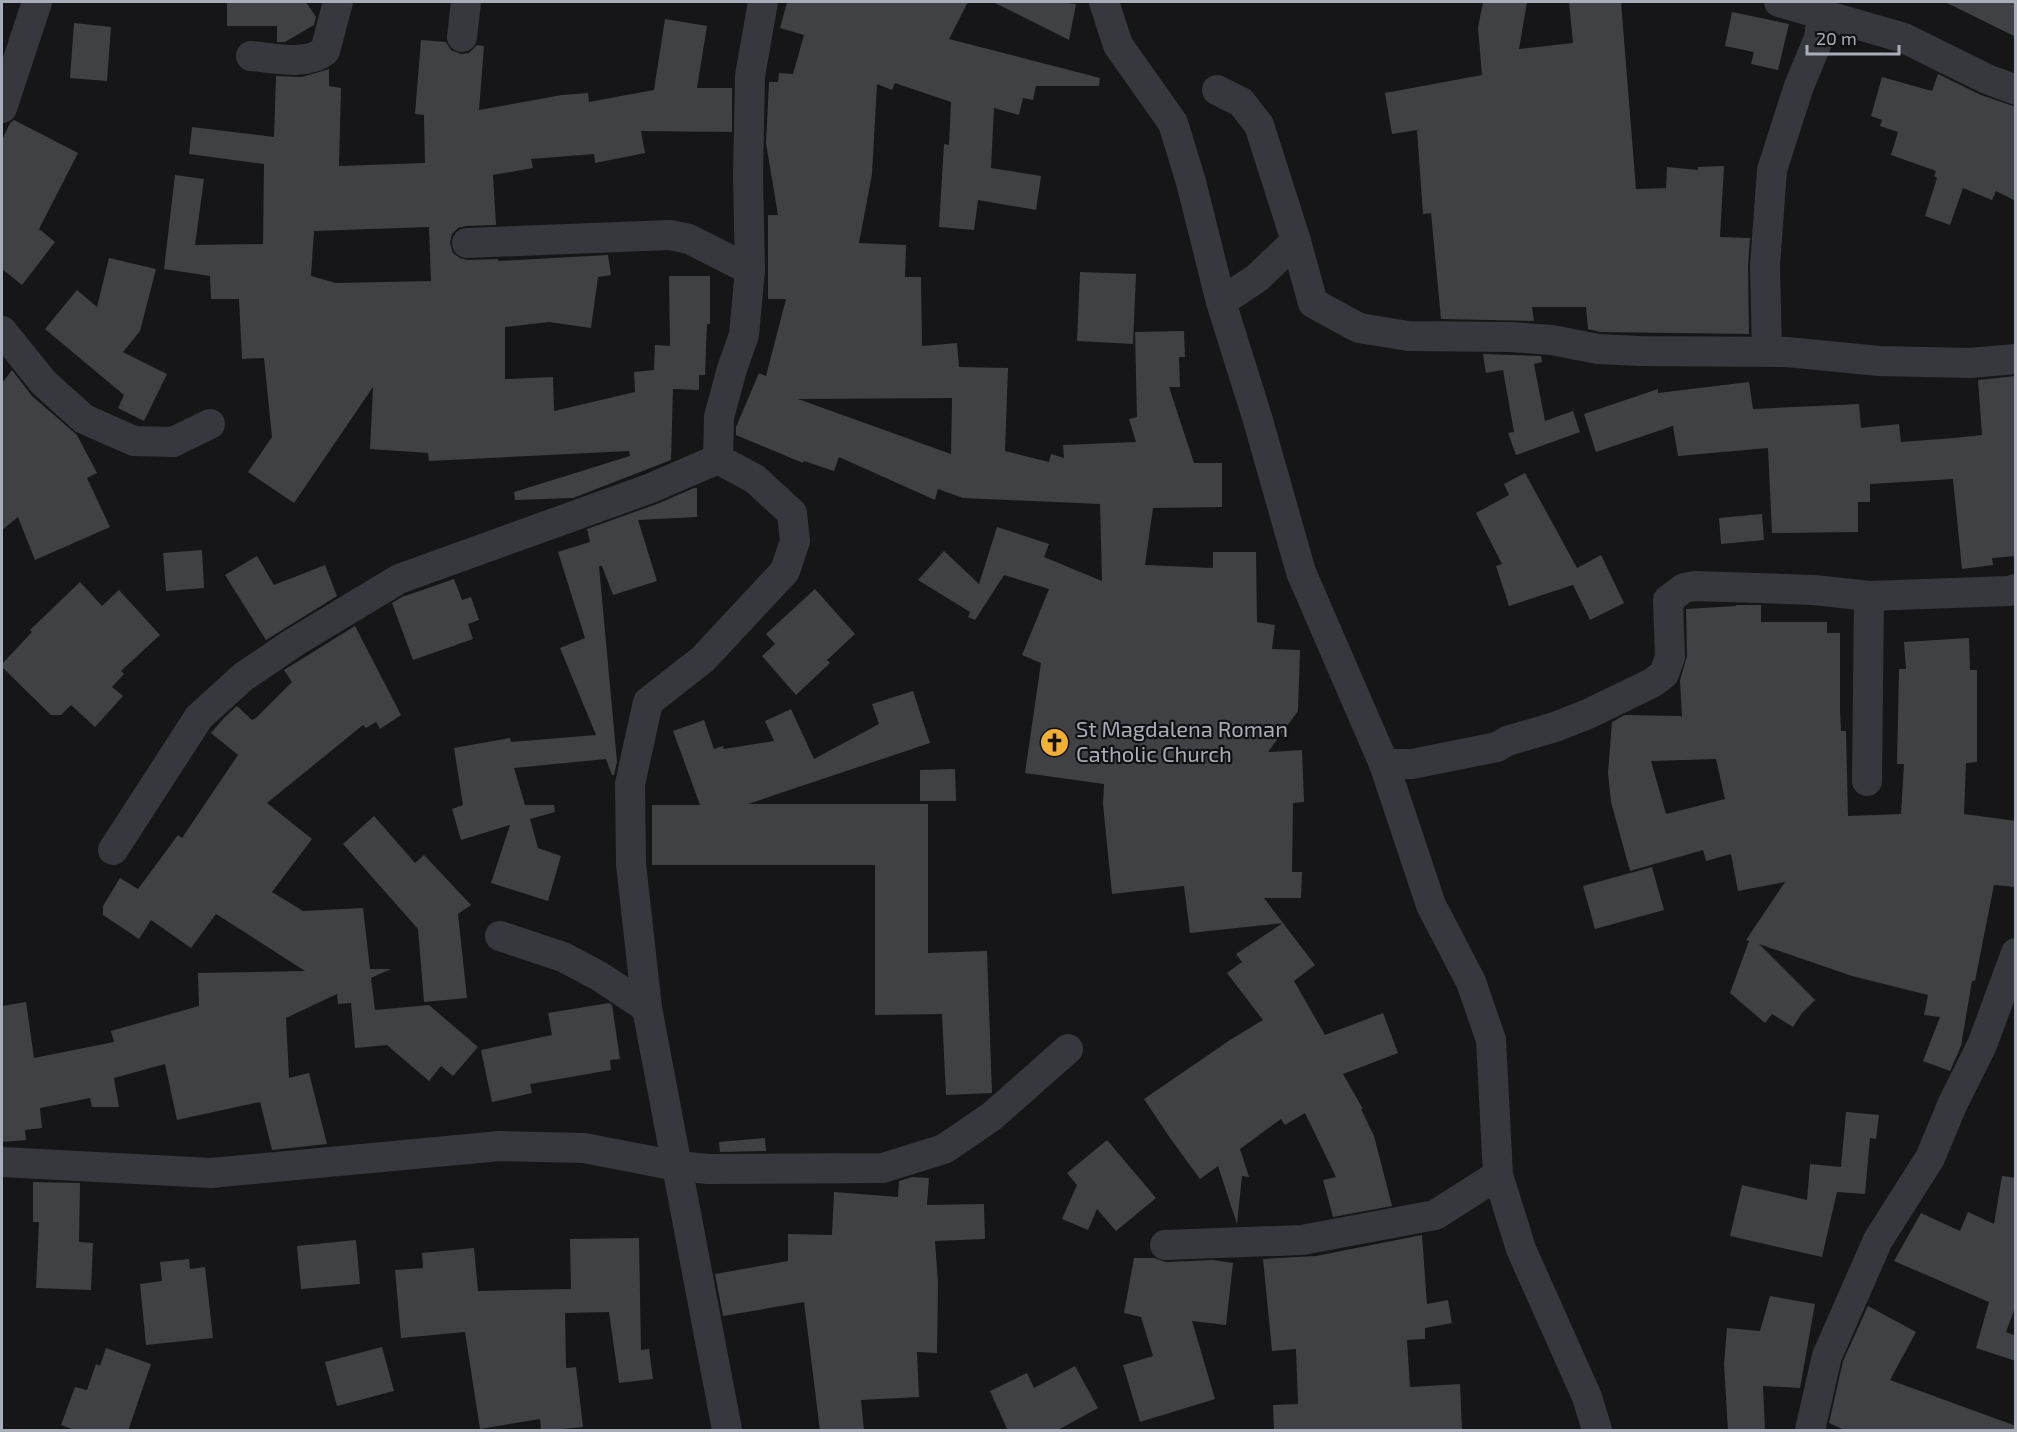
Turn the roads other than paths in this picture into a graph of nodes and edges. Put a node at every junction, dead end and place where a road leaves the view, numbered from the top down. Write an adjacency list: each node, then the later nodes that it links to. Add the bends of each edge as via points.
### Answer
1 (37, 2): 12 (street)
2 (338, 2): 9 (street, via 325,51 317,57)
3 (466, 2): 8 (street)
4 (763, 2): 15 (street, via 750,76)
5 (1104, 2): 16 (street, via 1118,45 1173,123)
6 (1779, 2): 7 (street)
7 (1822, 14): 11 (street, via 1904,38); 18 (street, via 1819,38 1772,170 1765,266)
8 (462, 37)
9 (252, 56)
10 (1217, 90): 13 (street, via 1241,102 1259,125)
11 (2016, 90)
12 (2, 108)
13 (1296, 241): 16 (street, via 1257,278); 18 (street, via 1313,303 1359,328 1408,336 1552,340 1598,349)
14 (467, 243): 15 (street, via 670,235 689,239)
15 (750, 270): 21 (street, via 744,335 719,417)
16 (1221, 302): 24 (street, via 1301,572)
17 (2, 331): 20 (street, via 44,383 84,419 134,441 173,442)
18 (1767, 351): 19 (street, via 1879,361 1970,363)
19 (2016, 359)
20 (210, 424)
21 (718, 459): 26 (street, via 651,488 399,579 293,643 243,677 199,717); 29 (street, via 755,479 792,513 795,541 785,571 778,579 704,659 648,702 630,784 632,864)
22 (2016, 589): 23 (street)
23 (1869, 596): 24 (street, via 1684,588 1668,600 1670,657 1664,674 1652,683 1588,714 1497,747 1412,764); 25 (street)
24 (1384, 764): 33 (street, via 1431,905 1471,982 1491,1040)
25 (1867, 781)
26 (113, 850)
27 (500, 936): 29 (street, via 563,957)
28 (2016, 953): 37 (street, via 1982,1045 1930,1158 1878,1240 1827,1356)
29 (647, 1008): 32 (street)
30 (1068, 1049): 32 (street, via 991,1117 944,1149 883,1168)
31 (2, 1162): 32 (street, via 211,1173 500,1146 584,1148)
32 (677, 1166): 35 (street)
33 (1498, 1175): 34 (street, via 1435,1215 1302,1240); 36 (street, via 1521,1249 1587,1397)
34 (1165, 1245)
35 (727, 1431)
36 (1596, 1431)
37 (1810, 1431)

